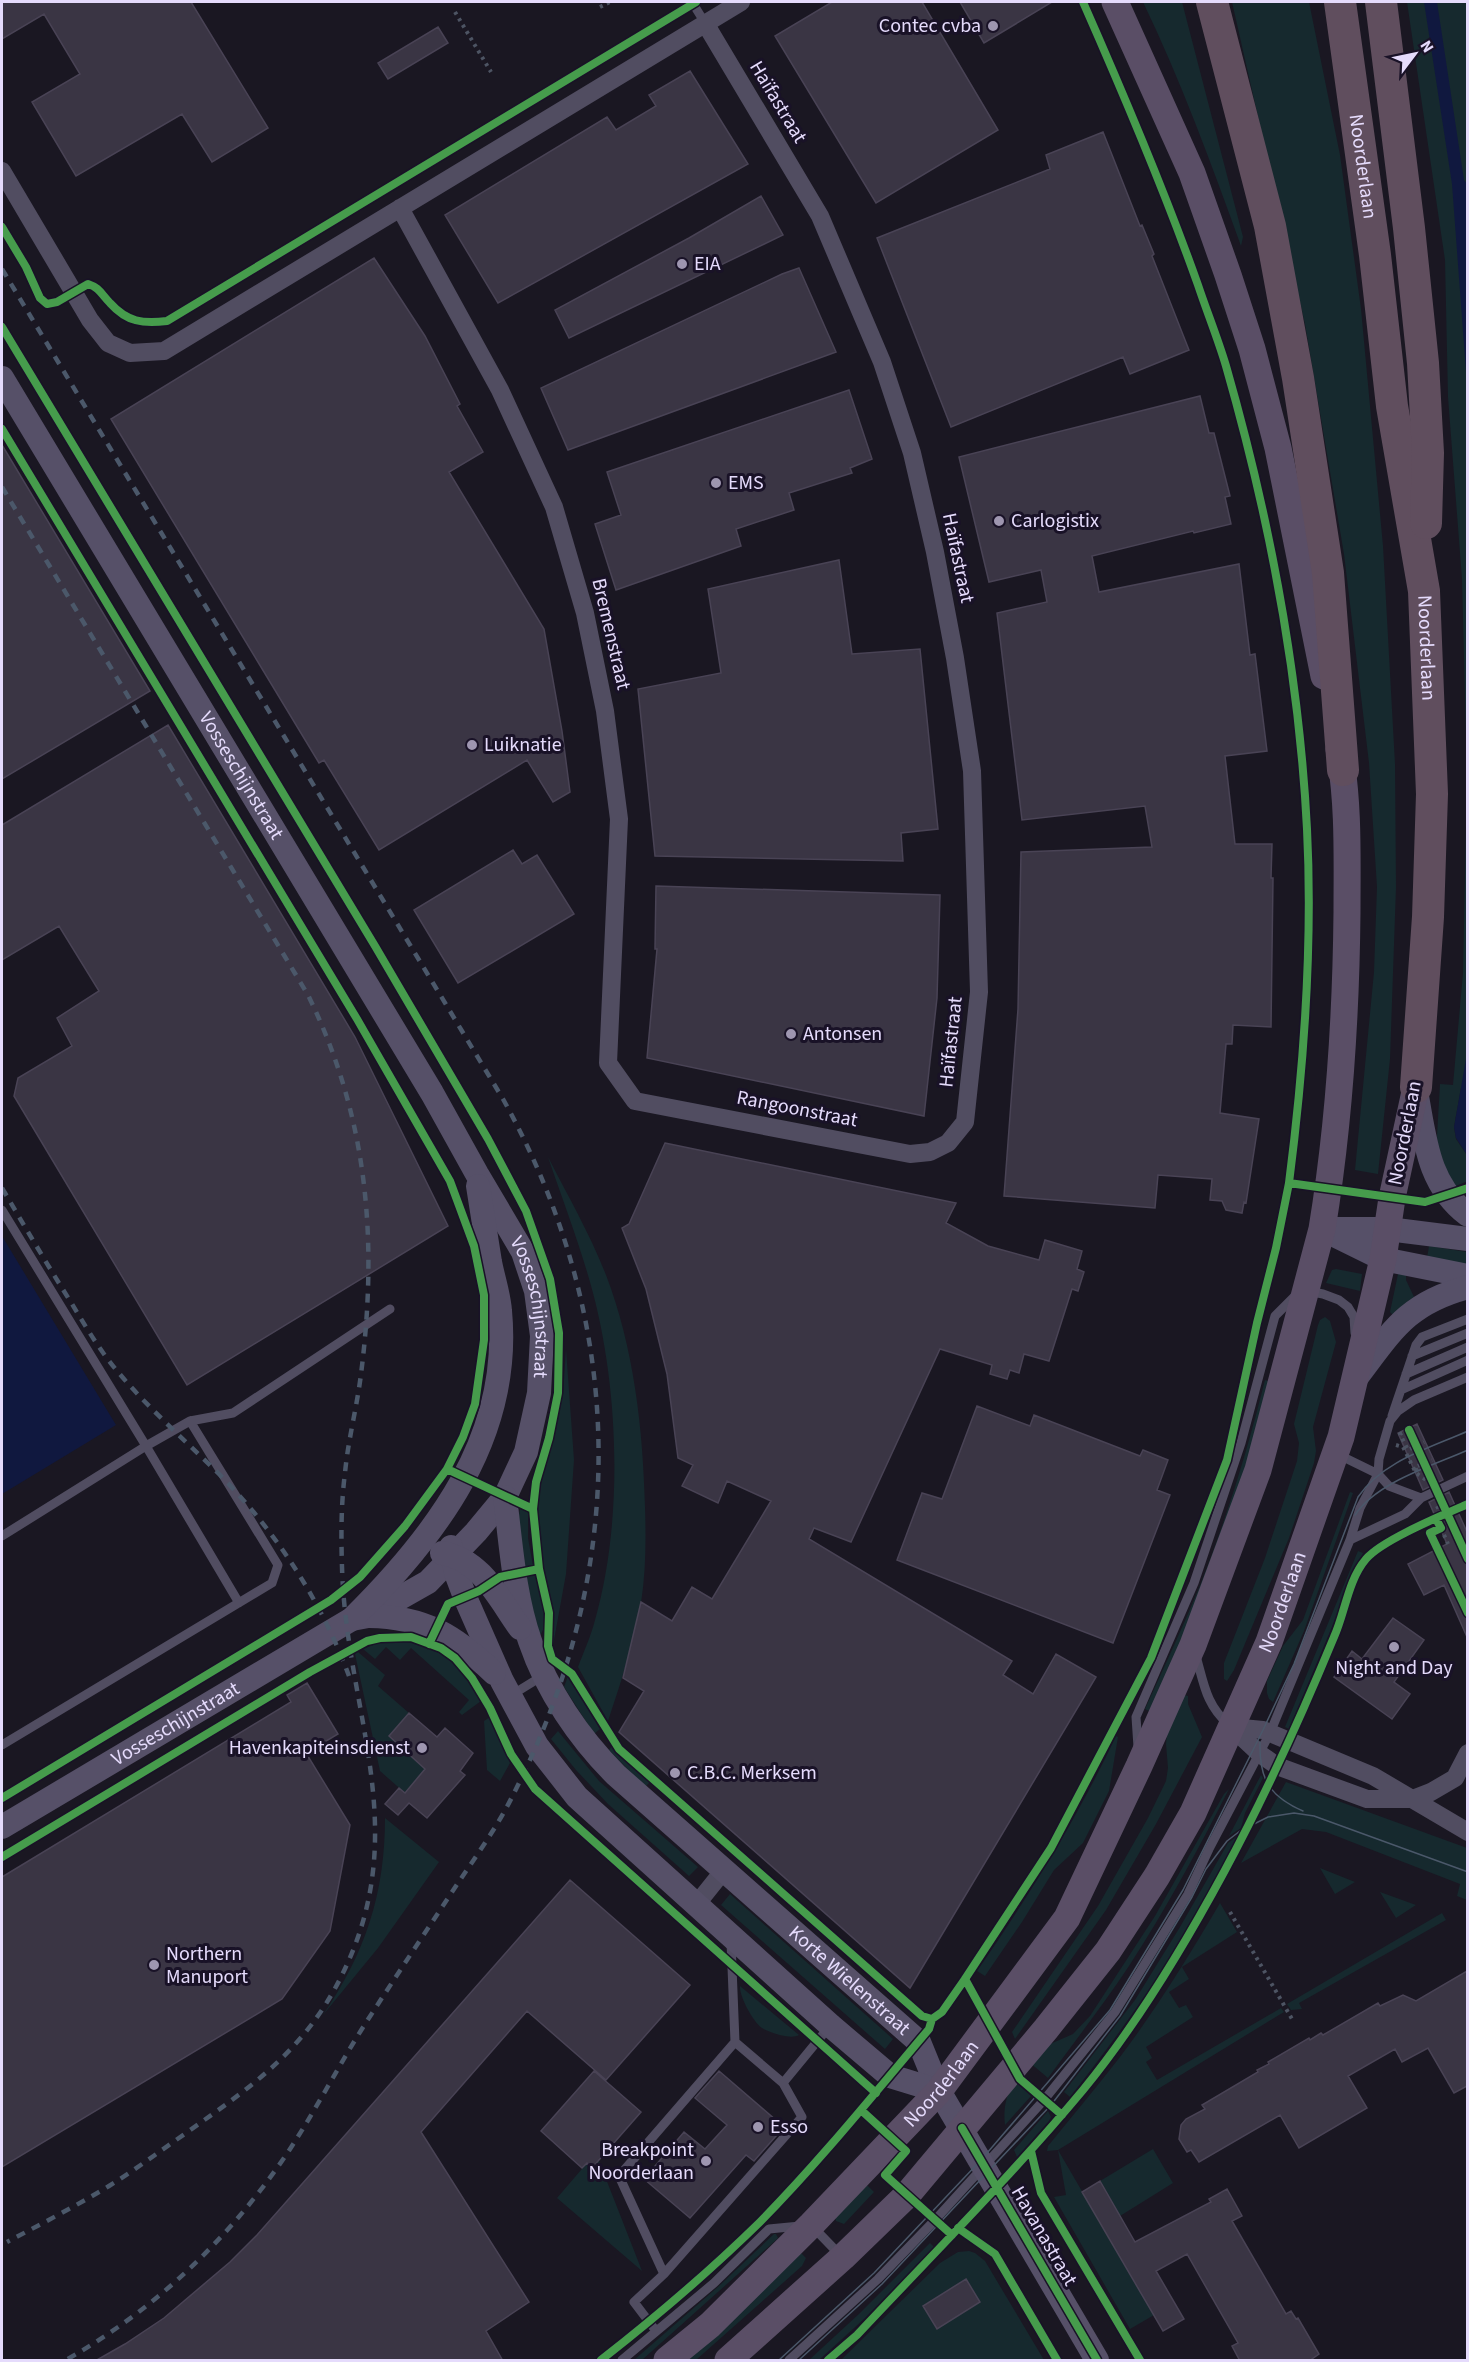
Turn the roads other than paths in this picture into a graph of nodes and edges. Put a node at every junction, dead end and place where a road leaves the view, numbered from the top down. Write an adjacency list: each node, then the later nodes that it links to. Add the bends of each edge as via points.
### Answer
1 (692, 2): 7 (lane)
2 (741, 2): 7 (street)
3 (1115, 2): 12 (main road, Noorderlaan, via 1191,173 1252,349 1278,448)
4 (1212, 2): 12 (highway, via 1270,226 1298,378 1328,573)
5 (1340, 2): 11 (highway, Noorderlaan, via 1392,406)
6 (1381, 2): 11 (highway, via 1423,363 1428,453)
7 (705, 23): 9 (street); 15 (street, Haïfastraat, via 820,216 853,291 912,453 935,552 972,771 977,897 979,992 965,1122)
8 (2, 171): 9 (street, via 90,320 108,343 130,354 164,351)
9 (400, 208): 14 (street, Bremenstraat, via 510,411 554,507 585,613 605,711 619,819 608,1063)
10 (2, 378): 16 (street, Vosseschijnstraat, via 414,1062)
11 (1424, 591): 13 (highway, Noorderlaan, via 1432,794)
12 (1343, 770): 20 (main road, Noorderlaan, via 1346,1009)
13 (1416, 1087): 18 (street, via 1435,1175 1447,1196); 19 (main road, Noorderlaan)
14 (635, 1101): 15 (street, Rangoonstraat, via 910,1154 930,1152)
15 (948, 1143)
16 (477, 1174): 42 (street, Vosseschijnstraat, via 500,1311 500,1360 493,1407); 43 (street, Vosseschijnstraat, via 523,1252 536,1291 542,1336 539,1393 526,1452)
17 (2, 1210): 38 (lane)
18 (1467, 1215)
19 (1388, 1228): 20 (street); 21 (street); 22 (main road, Noorderlaan)
20 (1322, 1229): 22 (street); 25 (main road, Noorderlaan)
21 (1467, 1239)
22 (1383, 1259): 23 (street); 33 (main road, Noorderlaan)
23 (1467, 1276)
24 (1467, 1287): 33 (street, via 1425,1303 1407,1315)
25 (1306, 1292): 33 (lane, via 1340,1300 1348,1306 1354,1317); 52 (main road, Noorderlaan, via 1258,1470); 60 (lane, via 1290,1300 1275,1316 1241,1443 1194,1583 1136,1718)
26 (390, 1309): 36 (lane, via 233,1413)
27 (1467, 1319): 30 (lane, via 1422,1337)
28 (1467, 1333): 30 (lane)
29 (1467, 1347): 32 (lane)
30 (1412, 1356): 32 (lane)
31 (1467, 1360): 35 (lane)
32 (1406, 1374): 35 (lane)
33 (1357, 1377): 39 (main road, Noorderlaan)
34 (1467, 1377): 37 (lane, via 1414,1400)
35 (1401, 1390): 37 (lane)
36 (190, 1421): 38 (lane); 49 (lane, via 278,1565 272,1583)
37 (1390, 1421): 40 (lane)
38 (146, 1446): 45 (lane); 49 (lane)
39 (1335, 1454): 40 (lane); 55 (main road, Noorderlaan, via 1269,1642)
40 (1378, 1474): 44 (lane, via 1389,1486); 46 (lane, via 1359,1508)
41 (1467, 1476): 44 (lane)
42 (466, 1478): 47 (street, via 447,1517); 48 (street, Vosseschijnstraat, via 429,1534)
43 (505, 1497): 47 (street, Vosseschijnstraat); 51 (street, Korte Wielenstraat, via 514,1574)
44 (1421, 1498): 46 (lane, via 1405,1514)
45 (2, 1536)
46 (1350, 1540): 56 (lane)
47 (452, 1555): 48 (street, via 434,1552); 50 (street, Vosseschijnstraat, via 428,1582); 51 (street, Korte Wielenstraat, via 472,1566 498,1592); 54 (street, via 465,1597)
48 (407, 1558): 50 (street, Vosseschijnstraat)
49 (239, 1603): 57 (lane)
50 (360, 1618): 54 (street, via 392,1616 436,1629 468,1649); 62 (street, Vosseschijnstraat)
51 (529, 1640): 53 (street, Korte Wielenstraat)
52 (1193, 1645): 55 (lane, via 1209,1702); 60 (main road, Noorderlaan)
53 (544, 1675): 54 (lane); 64 (street, Korte Wielenstraat, via 603,1762)
54 (506, 1689): 65 (street, via 537,1746 577,1797)
55 (1231, 1727): 56 (street); 59 (street); 71 (main road, Noorderlaan, via 1192,1813 1108,1951)
56 (1270, 1733): 59 (lane); 61 (street, via 1373,1776)
57 (2, 1745)
58 (1467, 1753): 61 (street, via 1455,1778)
59 (1260, 1754): 61 (street, via 1277,1766 1367,1799); 72 (lane, via 1188,1894 1115,2013)
60 (1140, 1766): 70 (main road, Noorderlaan, via 1067,1918)
61 (1413, 1799): 63 (street)
62 (2, 1827)
63 (1467, 1832)
64 (724, 1870): 65 (street); 70 (street, Korte Wielenstraat, via 919,2042)
65 (696, 1905): 66 (street)
66 (731, 1936): 67 (street); 68 (lane)
67 (831, 2026): 69 (lane); 70 (street, via 891,2076)
68 (735, 2042): 69 (lane); 75 (lane, via 620,2176)
69 (783, 2083): 75 (lane, via 802,2117)
70 (939, 2091): 71 (street, Korte Wielenstraat); 73 (main road, Noorderlaan)
71 (962, 2128): 72 (street, Havanastraat); 74 (main road, Noorderlaan, via 907,2194)
72 (985, 2166): 80 (lane, via 902,2256); 81 (street, Havanastraat)
73 (811, 2225): 74 (lane); 76 (lane, via 770,2229); 78 (main road, Noorderlaan, via 710,2325)
74 (843, 2257): 79 (main road, Noorderlaan)
75 (664, 2274): 76 (lane, via 634,2302)
76 (656, 2331): 77 (lane)
77 (622, 2361)
78 (667, 2361)
79 (728, 2361)
80 (789, 2361)
81 (1097, 2361)

